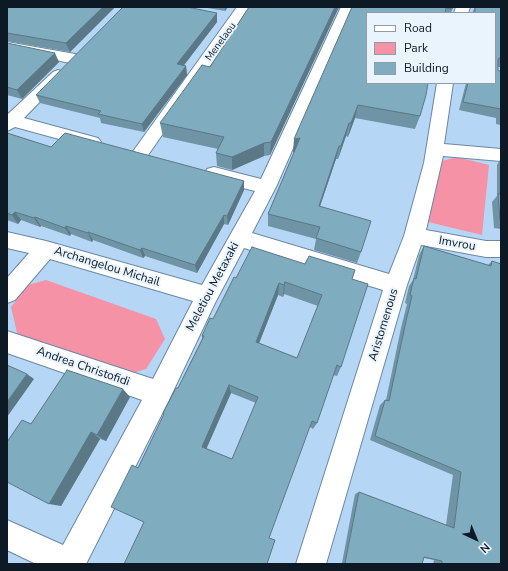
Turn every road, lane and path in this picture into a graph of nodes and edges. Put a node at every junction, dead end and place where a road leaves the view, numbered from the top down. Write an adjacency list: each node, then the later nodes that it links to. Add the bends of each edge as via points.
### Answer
1 (348, 7): 9 (street, Meletiou Metaxaki)
2 (234, 14): 5 (street, Menelaou, via 133,152)
3 (7, 46): 5 (street, via 80,54)
4 (445, 84): 6 (street, Aristomenous)
5 (10, 122)
6 (434, 149): 7 (street); 10 (street, Aristomenous, via 433,163)
7 (501, 155)
8 (200, 170): 9 (street)
9 (267, 187): 11 (street, Meletiou Metaxaki)
10 (414, 236): 14 (street, Imvrou, via 486,249); 15 (street, Aristomenous)
11 (240, 238): 15 (street); 17 (street, Meletiou Metaxaki)
12 (7, 240): 13 (street, Archangelou Michail)
13 (46, 248): 16 (street); 17 (street, Archangelou Michail)
14 (501, 249)
15 (396, 285): 22 (street, Aristomenous)
16 (7, 293)
17 (207, 296): 19 (street, Meletiou Metaxaki)
18 (7, 342): 19 (street, Andrea Christofidi)
19 (160, 393): 21 (street, Meletiou Metaxaki)
20 (7, 535): 21 (street)
21 (70, 564)
22 (311, 564)

